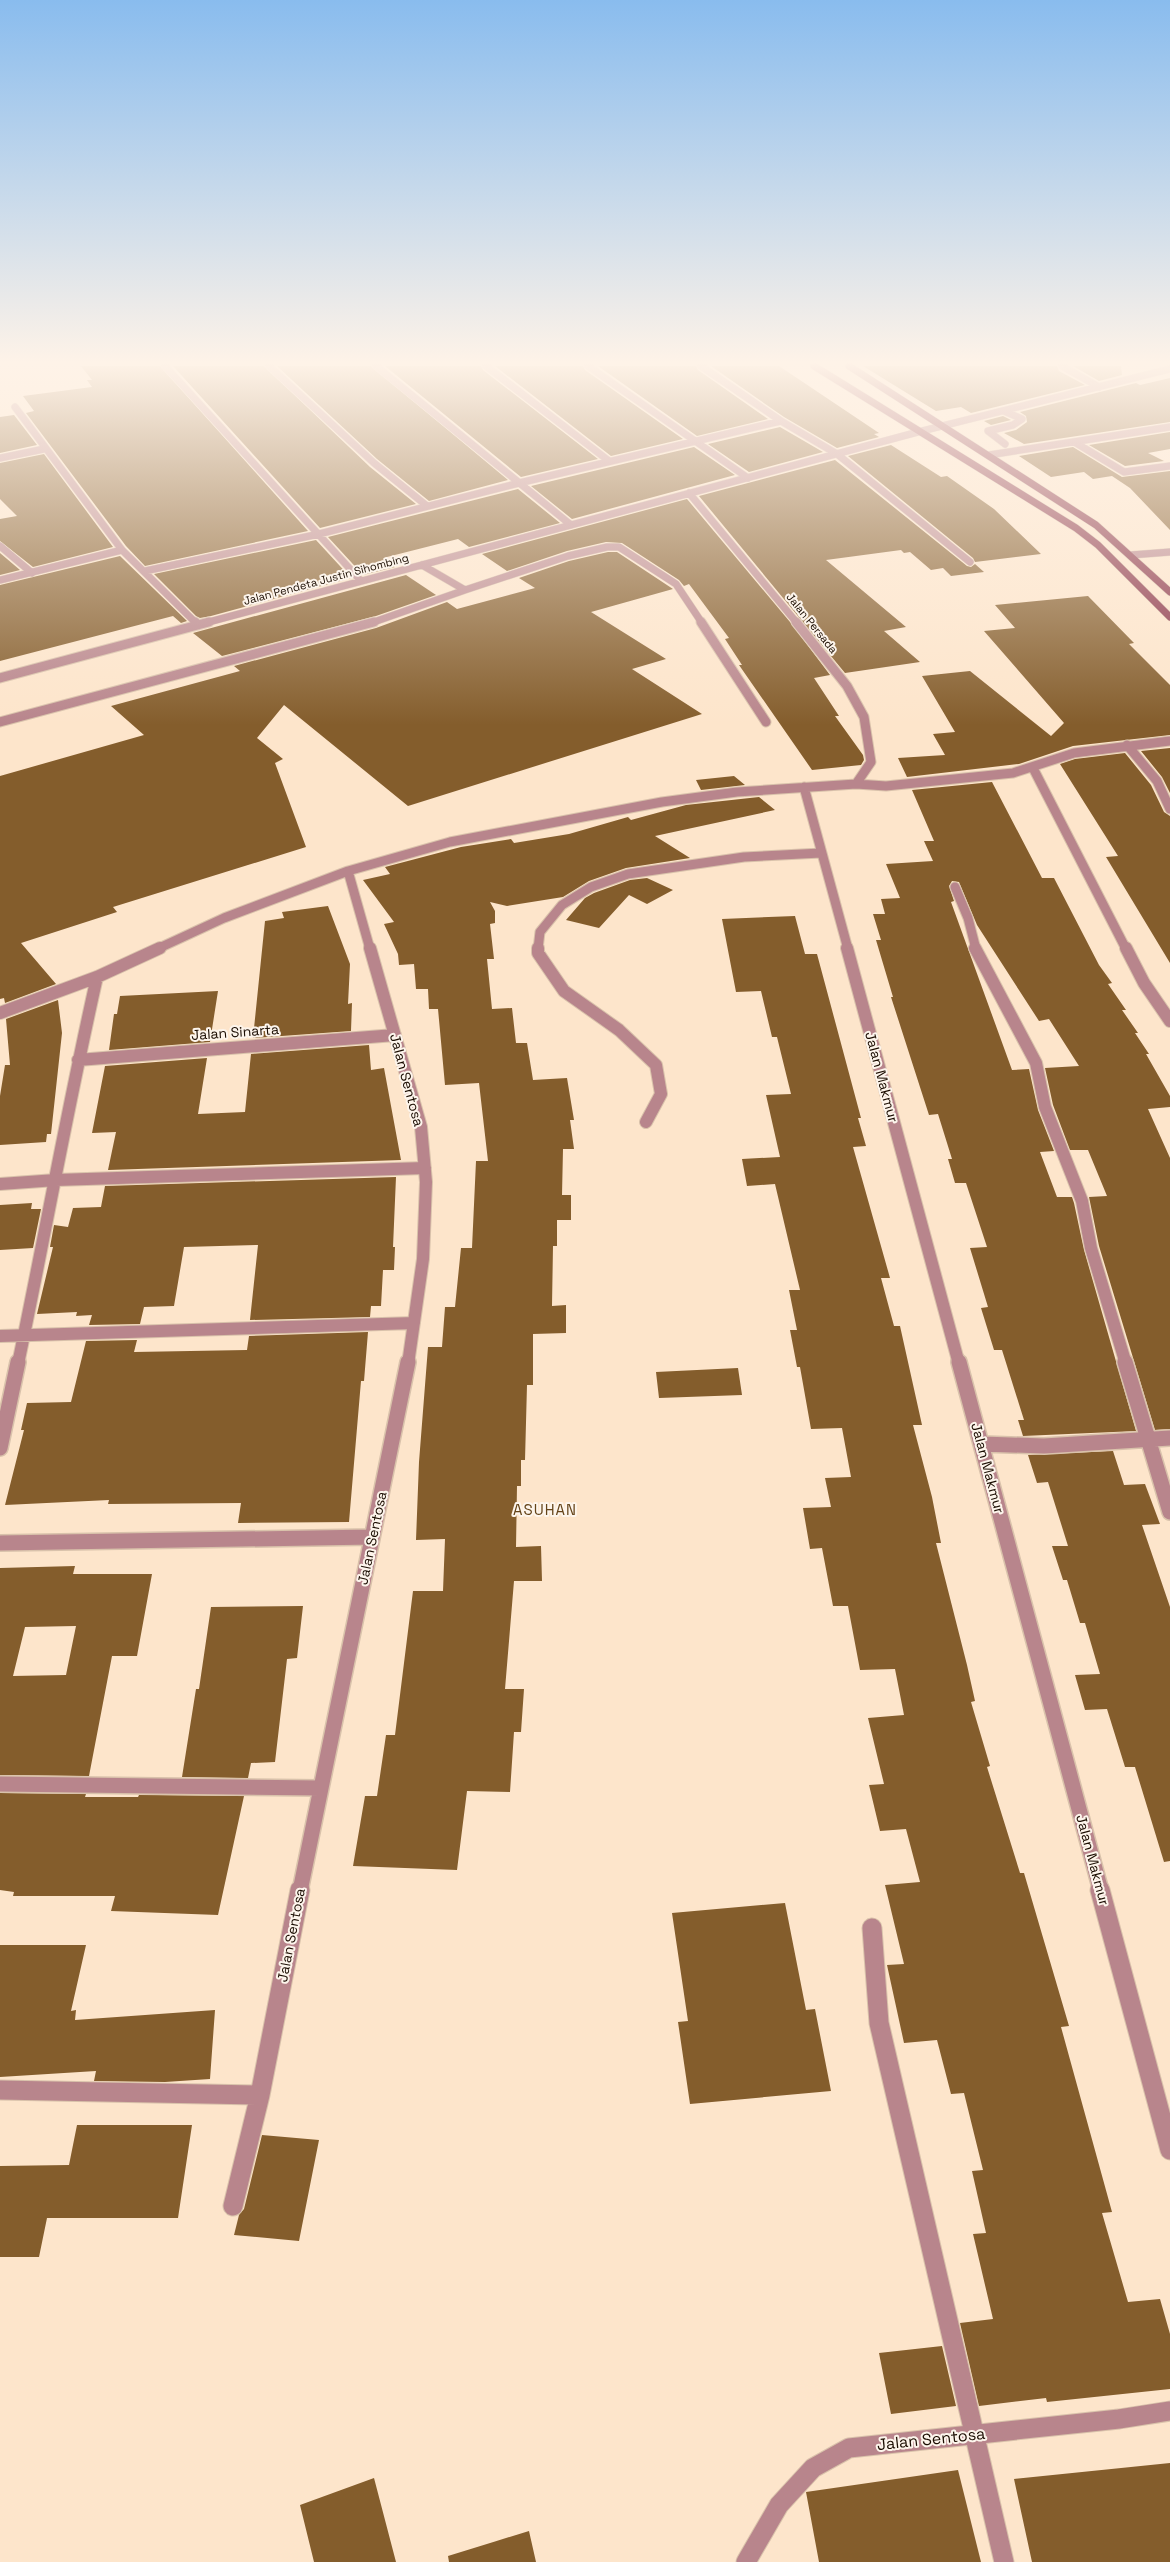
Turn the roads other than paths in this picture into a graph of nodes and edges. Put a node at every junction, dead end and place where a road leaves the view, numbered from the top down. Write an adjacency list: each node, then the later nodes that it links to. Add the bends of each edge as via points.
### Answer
1 (72, 486): 17 (street)
2 (275, 486): 13 (street)
3 (402, 486): 11 (street)
4 (509, 486): 11 (street)
5 (522, 486): 12 (street)
6 (718, 486): 10 (street, Jalan Pendeta Justin Sihombing)
7 (876, 486): 20 (street)
8 (1008, 486): 15 (main road)
9 (1036, 486): 14 (main road)
10 (689, 493): 12 (street, Jalan Pendeta Justin Sihombing); 37 (street, Jalan Persada, via 818,648 864,717 871,762)
11 (427, 506): 13 (street)
12 (571, 525): 21 (street, Jalan Pendeta Justin Sihombing)
13 (319, 534): 22 (street); 25 (street)
14 (1116, 542): 15 (main road); 19 (main road)
15 (1098, 545): 28 (main road)
16 (0, 546): 23 (street)
17 (122, 550): 22 (street); 23 (street)
18 (1170, 552): 19 (street)
19 (1131, 555): 26 (main road)
20 (970, 562)
21 (422, 565): 25 (street, Jalan Pendeta Justin Sihombing); 27 (street)
22 (145, 571): 30 (street)
23 (32, 573): 24 (street)
24 (0, 580)
25 (361, 581): 30 (street, Jalan Pendeta Justin Sihombing)
26 (1168, 589): 28 (main road)
27 (465, 590): 32 (street, via 371,623); 33 (street, via 583,552 620,547 676,584)
28 (1144, 592): 29 (main road)
29 (1170, 617)
30 (198, 625): 31 (street, Jalan Pendeta Justin Sihombing)
31 (0, 678)
32 (0, 722)
33 (766, 722)
34 (1170, 741): 35 (street)
35 (1126, 745): 36 (street, via 1061,756); 39 (street, via 1157,781)
36 (1033, 768): 37 (street, via 886,786); 45 (street, via 1144,983)
37 (856, 784): 38 (street)
38 (804, 787): 40 (street, Jalan Makmur); 41 (street, via 767,788 653,804 450,842)
39 (1170, 809)
40 (821, 852): 48 (street, via 744,857 628,874 591,887 562,905 540,932 538,953 564,991 619,1030 656,1065 661,1094); 57 (street, Jalan Makmur)
41 (348, 871): 43 (street, via 224,918); 46 (street, Jalan Sentosa)
42 (955, 887): 56 (street, via 968,918 974,946 1036,1063 1045,1107 1082,1201 1091,1248)
43 (97, 977): 44 (street); 47 (street)
44 (0, 1013)
45 (1170, 1021)
46 (396, 1035): 47 (street, Jalan Sinarta); 49 (street, Jalan Sentosa, via 421,1127)
47 (78, 1060): 50 (street)
48 (646, 1122)
49 (425, 1168): 50 (street); 52 (street, Jalan Sentosa, via 423,1259)
50 (56, 1180): 51 (street); 53 (street)
51 (0, 1184)
52 (414, 1323): 53 (street); 60 (street, Jalan Sentosa)
53 (22, 1334): 54 (street); 58 (street)
54 (0, 1336)
55 (1170, 1438): 56 (street)
56 (1148, 1440): 57 (street, via 1044,1446); 59 (street)
57 (982, 1444): 67 (street, Jalan Makmur)
58 (0, 1448)
59 (1170, 1512)
60 (372, 1537): 61 (street); 63 (street, Jalan Sentosa)
61 (0, 1543)
62 (0, 1784): 63 (street)
63 (320, 1788): 66 (street, Jalan Sentosa)
64 (872, 1928): 70 (street, via 879,2023)
65 (0, 2090): 66 (street)
66 (260, 2095): 68 (street, Jalan Sentosa)
67 (1170, 2150)
68 (233, 2206)
69 (1170, 2411): 70 (street, Jalan Sentosa)
70 (976, 2435): 71 (street, Jalan Sentosa, via 849,2448 813,2468 778,2505); 72 (street)
71 (746, 2562)
72 (1004, 2562)

